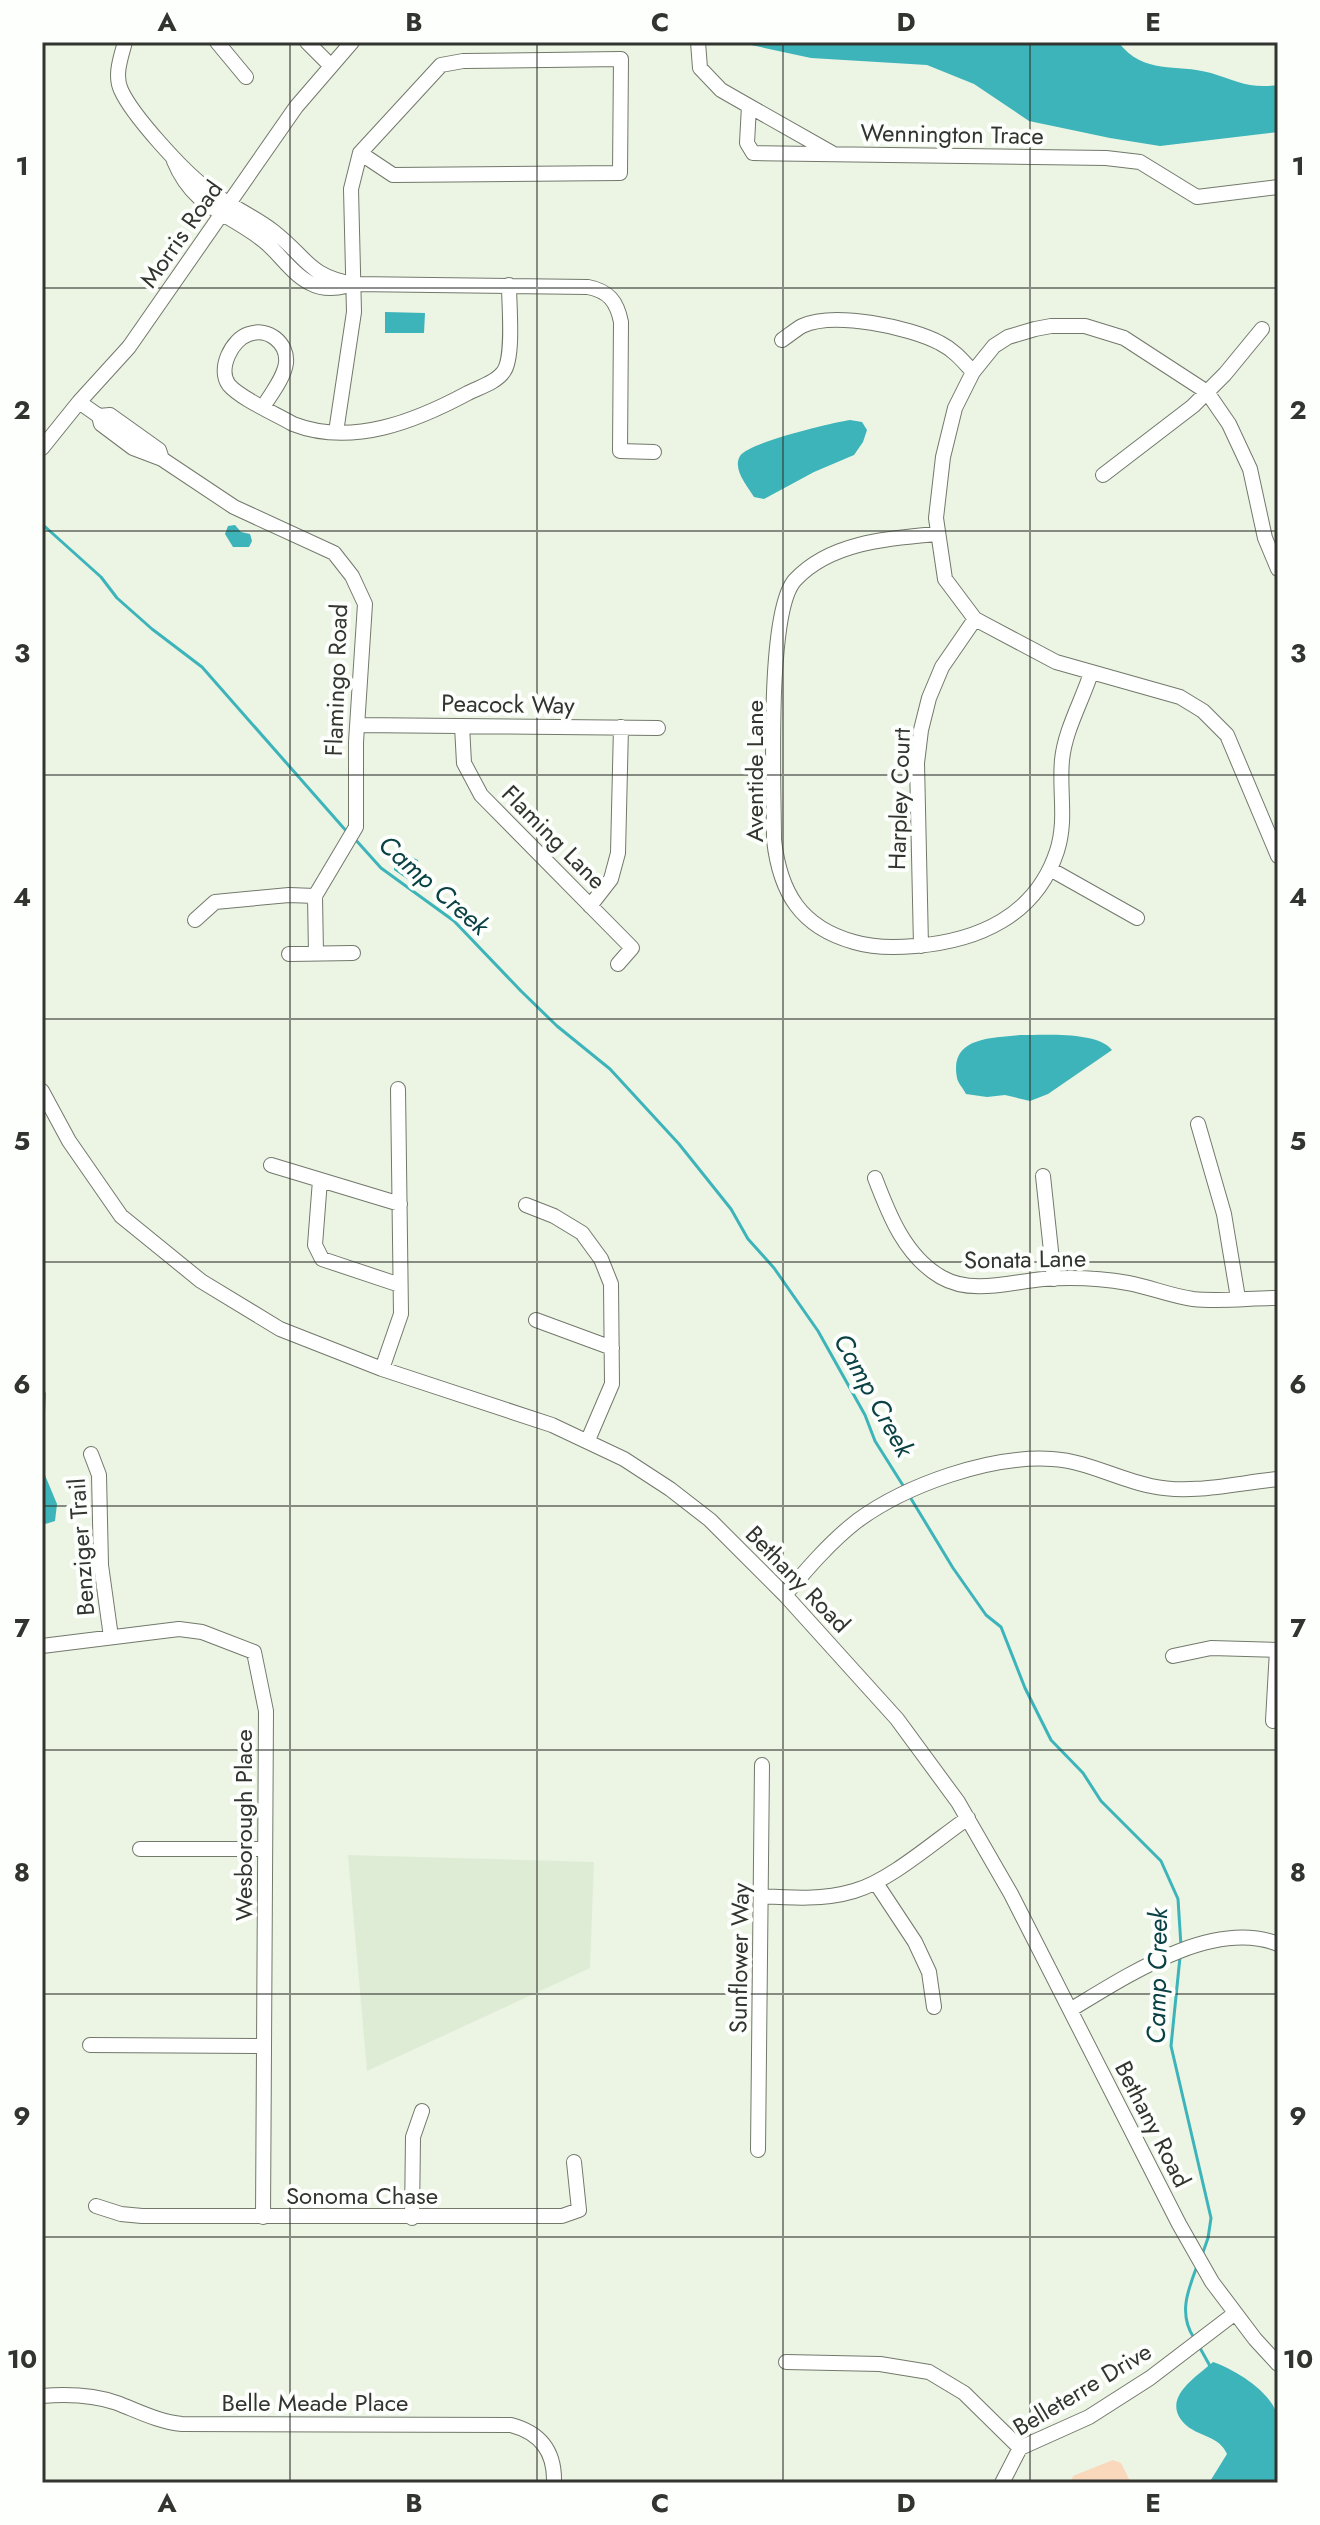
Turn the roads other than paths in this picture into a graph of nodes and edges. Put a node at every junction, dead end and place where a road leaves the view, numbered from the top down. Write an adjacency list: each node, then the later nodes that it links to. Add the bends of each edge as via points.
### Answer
1 (125, 42): 14 (street, via 120,89 137,116)
2 (217, 42): 7 (street)
3 (307, 42): 6 (street)
4 (698, 42): 8 (street, via 700,68 721,90)
5 (344, 45): 6 (street, Morris Road)
6 (331, 66): 14 (street, Morris Road)
7 (246, 77)
8 (749, 106): 9 (street); 11 (street, Wennington Trace, via 749,149)
9 (780, 123): 11 (street, via 784,145); 12 (street)
10 (360, 153): 10 (street, via 441,65 621,59 620,173 393,175); 15 (street, via 351,189)
11 (778, 154): 12 (street, Wennington Trace)
12 (835, 154): 13 (street, Wennington Trace, via 1106,158 1140,162 1197,197)
13 (1278, 187)
14 (225, 208): 15 (street, via 308,283 330,288); 21 (street, Morris Road, via 129,347)
15 (354, 284): 16 (street); 23 (street)
16 (509, 285): 23 (street, via 509,358 501,375 418,417 369,431); 25 (street, via 588,287 612,298 621,322 620,451)
17 (1262, 329): 20 (street)
18 (782, 340): 19 (street, via 820,322 880,324 942,344)
19 (973, 372): 20 (street, via 1008,337 1051,326 1085,326 1124,338); 27 (street, via 946,440)
20 (1207, 392): 26 (street); 28 (street, via 1244,453)
21 (79, 402): 24 (street, Morris Road); 31 (street, Flamingo Road, via 99,416 110,415 125,434 159,450 162,459 234,507 334,553 343,563 365,604)
22 (263, 407): 22 (street, via 233,389 224,370 237,342 257,332 280,341 286,360); 23 (street, via 301,427)
23 (336, 432)
24 (42, 448)
25 (654, 452)
26 (1103, 475)
27 (938, 534): 29 (street, via 945,579); 41 (street, Aventide Lane, via 878,541 816,562 793,581 785,596 776,645 774,840 783,884 801,912 836,935 868,945)
28 (1278, 569)
29 (975, 619): 30 (street, via 1056,662); 41 (street, Harpley Court, via 942,667 921,730)
30 (1091, 673): 35 (street, via 1180,697 1216,722 1227,735); 36 (street, Aventide Lane, via 1065,742 1063,821)
31 (357, 725): 32 (street, Peacock Way); 37 (street, Flamingo Road, via 356,827)
32 (462, 726): 33 (street, Peacock Way); 38 (street, Flaming Lane, via 464,763 481,795)
33 (621, 727): 34 (street, Peacock Way); 38 (street, via 618,853 611,879)
34 (658, 728)
35 (1277, 850)
36 (1050, 869): 39 (street); 41 (street, Aventide Lane, via 1023,904 996,925 958,941)
37 (315, 896): 40 (street, via 215,902); 44 (street)
38 (590, 906): 45 (street, Flaming Lane, via 632,948)
39 (1137, 918)
40 (195, 920)
41 (921, 946)
42 (353, 953): 44 (street)
43 (289, 954): 44 (street)
44 (316, 954)
45 (618, 964)
46 (398, 1089): 53 (street)
47 (42, 1091): 61 (street, Bethany Road, via 121,1216 154,1243 201,1281 280,1329)
48 (1198, 1124): 57 (street, via 1224,1214)
49 (271, 1165): 52 (street)
50 (1043, 1176): 55 (street)
51 (875, 1178): 55 (street, Sonata Lane, via 894,1227 942,1277 976,1286)
52 (320, 1180): 53 (street); 56 (street, via 315,1245 322,1259)
53 (400, 1204): 56 (street)
54 (526, 1205): 60 (street, via 582,1233 601,1259 611,1284)
55 (1054, 1279): 57 (street, Sonata Lane, via 1129,1283 1194,1299)
56 (400, 1285): 61 (street, via 401,1314)
57 (1238, 1298): 58 (street, Sonata Lane)
58 (1278, 1298)
59 (536, 1320): 60 (street)
60 (612, 1348): 62 (street, via 612,1384)
61 (382, 1369): 62 (street, Bethany Road)
62 (588, 1440): 65 (street, Bethany Road, via 632,1463 710,1520)
63 (91, 1454): 66 (street, Benziger Trail, via 99,1475 101,1565)
64 (1278, 1479): 65 (street, via 1168,1489 1068,1460 1002,1462 934,1480 858,1521)
65 (785, 1595): 72 (street, Bethany Road, via 897,1719)
66 (111, 1637): 67 (street, Wesborough Place); 74 (street, Wesborough Place, via 191,1630 254,1652 266,1711)
67 (42, 1646)
68 (1277, 1650): 69 (street, via 1211,1648); 70 (street)
69 (1173, 1656)
70 (1273, 1721)
71 (762, 1765): 76 (street, Sunflower Way)
72 (968, 1818): 75 (street); 79 (street, Bethany Road)
73 (140, 1849): 74 (street)
74 (265, 1849): 81 (street, Wesborough Place)
75 (876, 1883): 76 (street, via 822,1897); 78 (street, via 915,1942 929,1972)
76 (762, 1896): 83 (street, Sunflower Way)
77 (1278, 1944): 79 (street, via 1237,1938 1194,1944)
78 (934, 2007)
79 (1070, 2010): 88 (street, Bethany Road, via 1179,2224)
80 (90, 2045): 81 (street)
81 (264, 2046): 86 (street, Wesborough Place)
82 (422, 2111): 87 (street, via 413,2137)
83 (758, 2150)
84 (574, 2162): 87 (street, Sonoma Chase, via 579,2210 562,2216)
85 (96, 2206): 86 (street, Sonoma Chase, via 131,2216)
86 (263, 2217): 87 (street, Sonoma Chase)
87 (412, 2218)
88 (1234, 2314): 90 (street, Bethany Road); 92 (street, Belleterre Drive, via 1089,2417)
89 (786, 2362): 92 (street, via 880,2364 929,2372 964,2393)
90 (1278, 2364)
91 (42, 2396): 93 (street, Belle Meade Place, via 102,2399 182,2424 511,2425 529,2431 547,2449 554,2463)
92 (1020, 2448): 94 (street, Belleterre Drive)
93 (554, 2483)
94 (1002, 2483)

